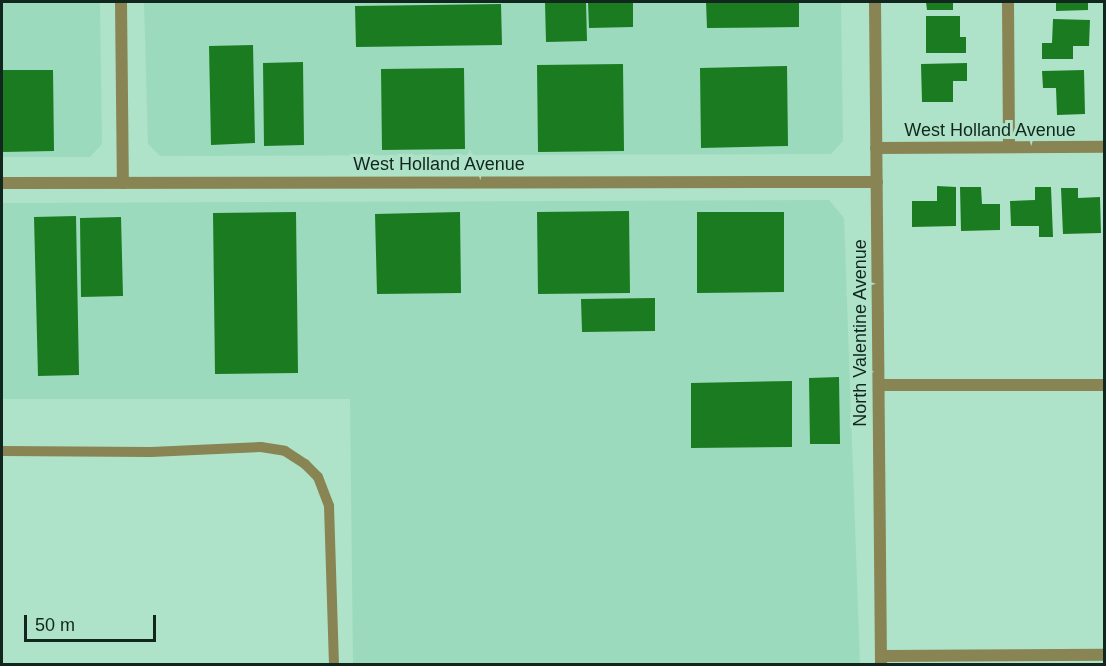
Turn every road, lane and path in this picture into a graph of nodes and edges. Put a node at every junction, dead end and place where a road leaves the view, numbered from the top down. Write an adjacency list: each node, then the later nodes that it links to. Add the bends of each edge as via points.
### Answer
1 (121, 2): 9 (street)
2 (875, 2): 6 (street, North Valentine Avenue)
3 (1008, 2): 4 (street)
4 (1009, 147): 5 (street, West Holland Avenue); 6 (street, West Holland Avenue)
5 (1104, 147)
6 (876, 148): 7 (street, North Valentine Avenue)
7 (877, 182): 9 (street, West Holland Avenue); 11 (street, North Valentine Avenue)
8 (2, 183): 9 (street, West Holland Avenue)
9 (123, 183)
10 (1104, 385): 11 (street)
11 (879, 386): 14 (street, North Valentine Avenue)
12 (2, 451): 16 (lane, via 152,452 261,447 285,451 318,477 330,506)
13 (1104, 655): 15 (street)
14 (881, 660): 15 (street)
15 (1082, 660)
16 (334, 664)

